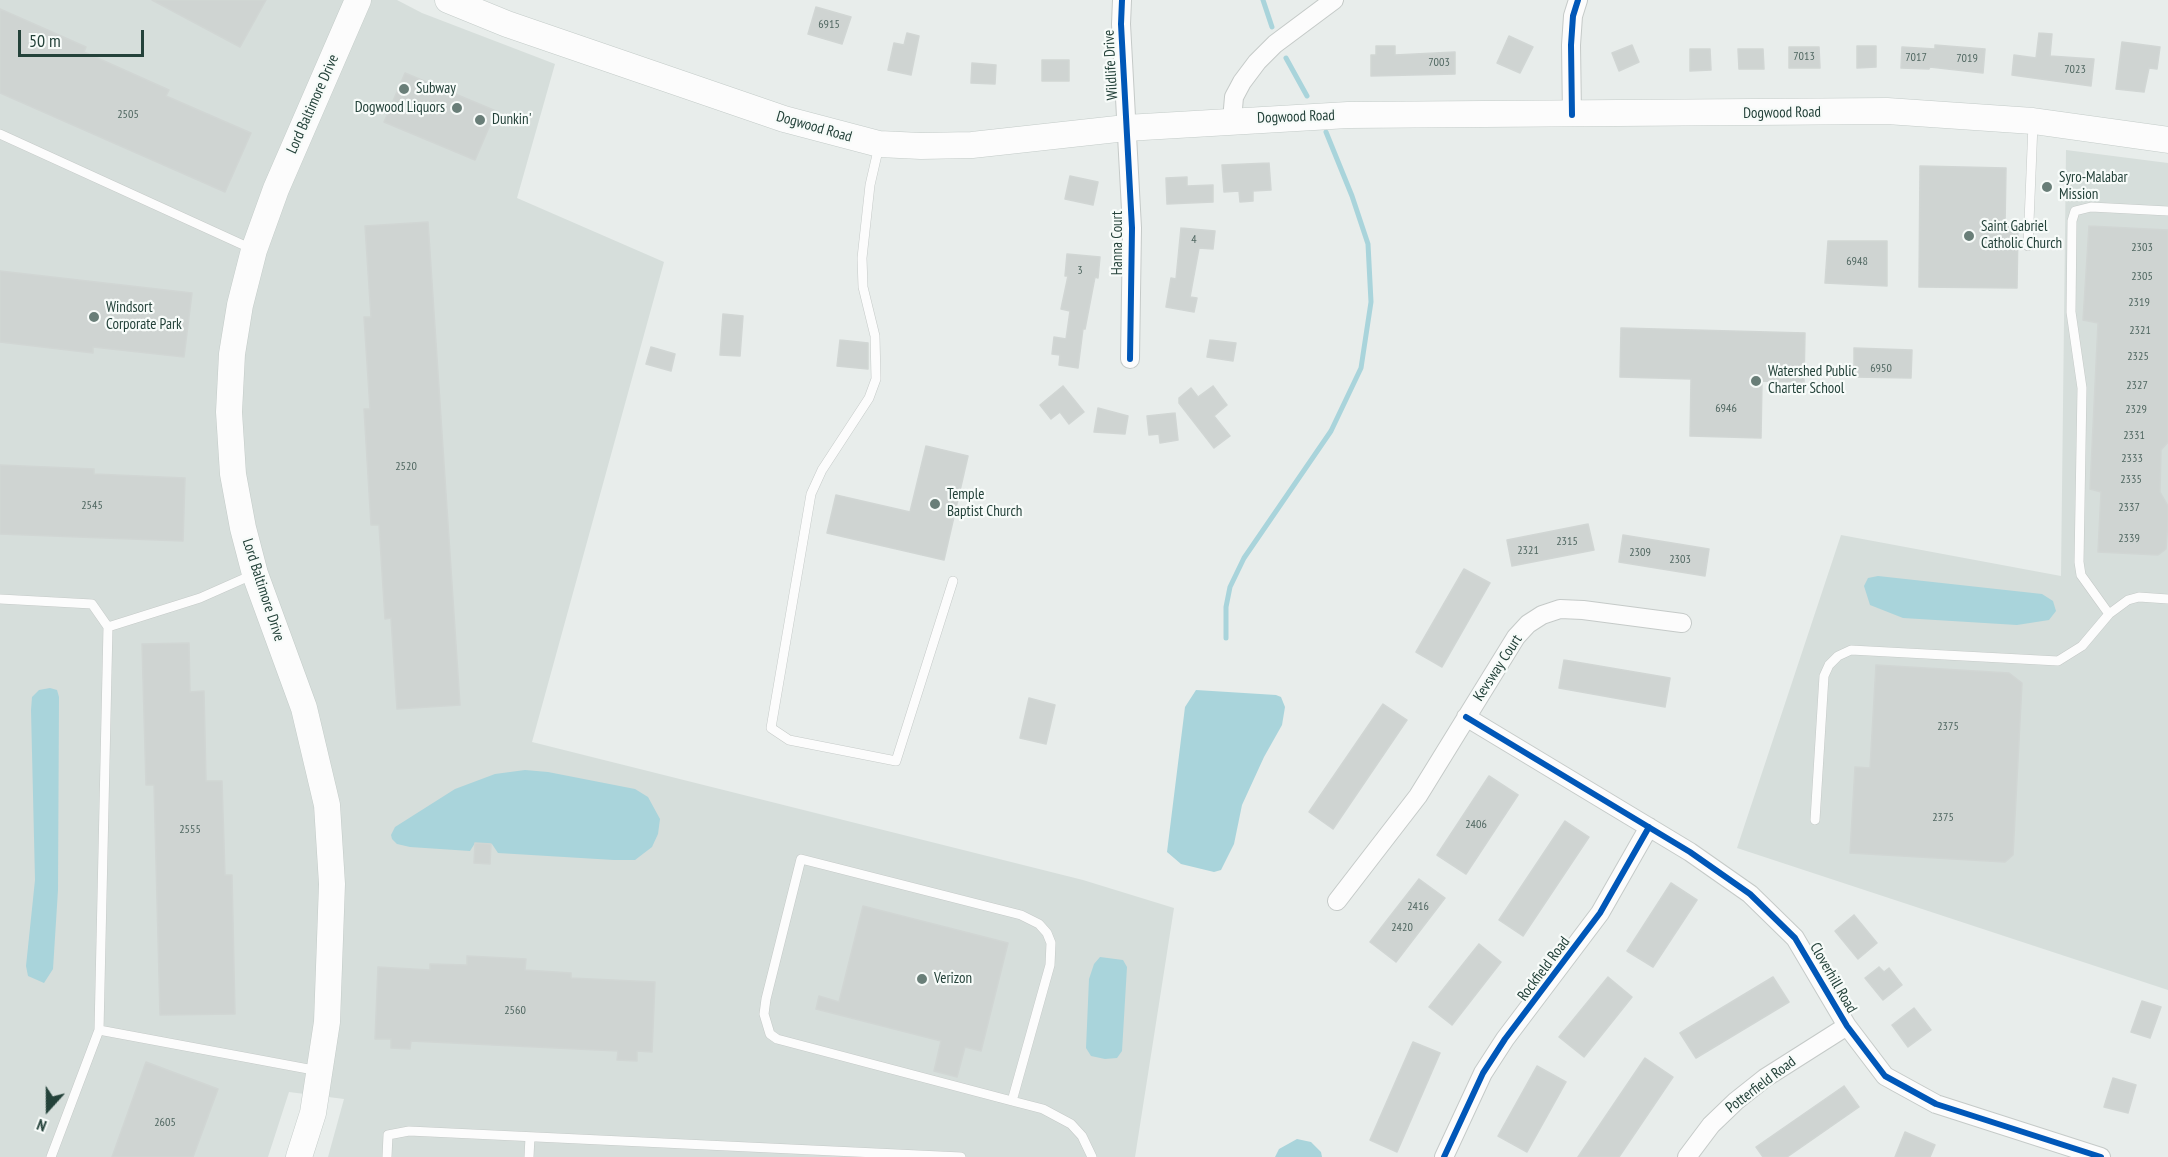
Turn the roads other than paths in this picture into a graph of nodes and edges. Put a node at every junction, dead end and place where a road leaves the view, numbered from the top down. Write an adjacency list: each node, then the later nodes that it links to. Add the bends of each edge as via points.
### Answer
1 (358, 0): 15 (main road, Lord Baltimore Drive, via 276,189)
2 (448, 0): 12 (main road, Dogwood Road, via 784,119)
3 (1122, 0): 9 (street, Wildlife Drive)
4 (1334, 0): 7 (street, via 1257,62 1234,97)
5 (1578, 0): 6 (street, via 1571,45)
6 (1572, 115): 7 (main road, Dogwood Road, via 1348,115); 8 (main road, Dogwood Road, via 1887,111)
7 (1232, 120): 9 (main road, Dogwood Road)
8 (2033, 122): 11 (main road, Dogwood Road); 14 (lane)
9 (1126, 128): 12 (main road, Dogwood Road, via 972,145); 16 (street, Hanna Court, via 1132,228)
10 (0, 134): 15 (lane)
11 (2168, 140)
12 (879, 144): 18 (lane, via 862,258 863,287 875,336 876,379 869,398 811,494 771,728 789,740 896,760)
13 (2168, 211): 21 (lane, via 2091,207 2075,212 2072,220 2071,312 2082,388 2079,562 2081,575)
14 (2028, 246)
15 (254, 250): 17 (main road, Lord Baltimore Drive, via 232,354 229,412 233,474)
16 (1130, 359)
17 (255, 574): 23 (lane, via 200,598); 30 (main road, Lord Baltimore Drive, via 304,708 327,805 331,959)
18 (953, 581)
19 (0, 599): 23 (lane, via 92,604)
20 (2168, 599): 21 (lane, via 2139,597)
21 (2109, 614): 25 (lane, via 2082,646 2058,661 1851,650 1838,656 1824,676)
22 (1682, 623): 24 (street, Kevsway Court, via 1583,610 1560,609 1542,615 1516,637)
23 (108, 627): 29 (lane)
24 (1466, 717): 26 (street, Cloverhill Road); 27 (street, Kevsway Court, via 1413,803)
25 (1815, 820)
26 (1649, 827): 28 (street, Cloverhill Road, via 1720,871 1795,938); 39 (street, Rockfield Road, via 1600,913 1483,1073)
27 (1337, 901)
28 (1847, 1026): 40 (street, Potterfield Road, via 1736,1101 1711,1125); 41 (street, Cloverhill Road, via 1885,1076 1907,1090 1936,1104)
29 (99, 1030): 30 (lane); 33 (lane)
30 (321, 1072): 34 (main road, Lord Baltimore Drive)
31 (1012, 1101): 31 (lane, via 1050,965 1051,943 1047,933 1021,915 801,859 766,999 770,1034); 38 (lane, via 1042,1109 1071,1124)
32 (530, 1137): 35 (lane, via 409,1131 388,1135); 36 (lane); 37 (lane)
33 (51, 1157)
34 (299, 1157)
35 (387, 1157)
36 (529, 1157)
37 (961, 1157)
38 (1092, 1157)
39 (1444, 1157)
40 (1687, 1157)
41 (2101, 1157)

